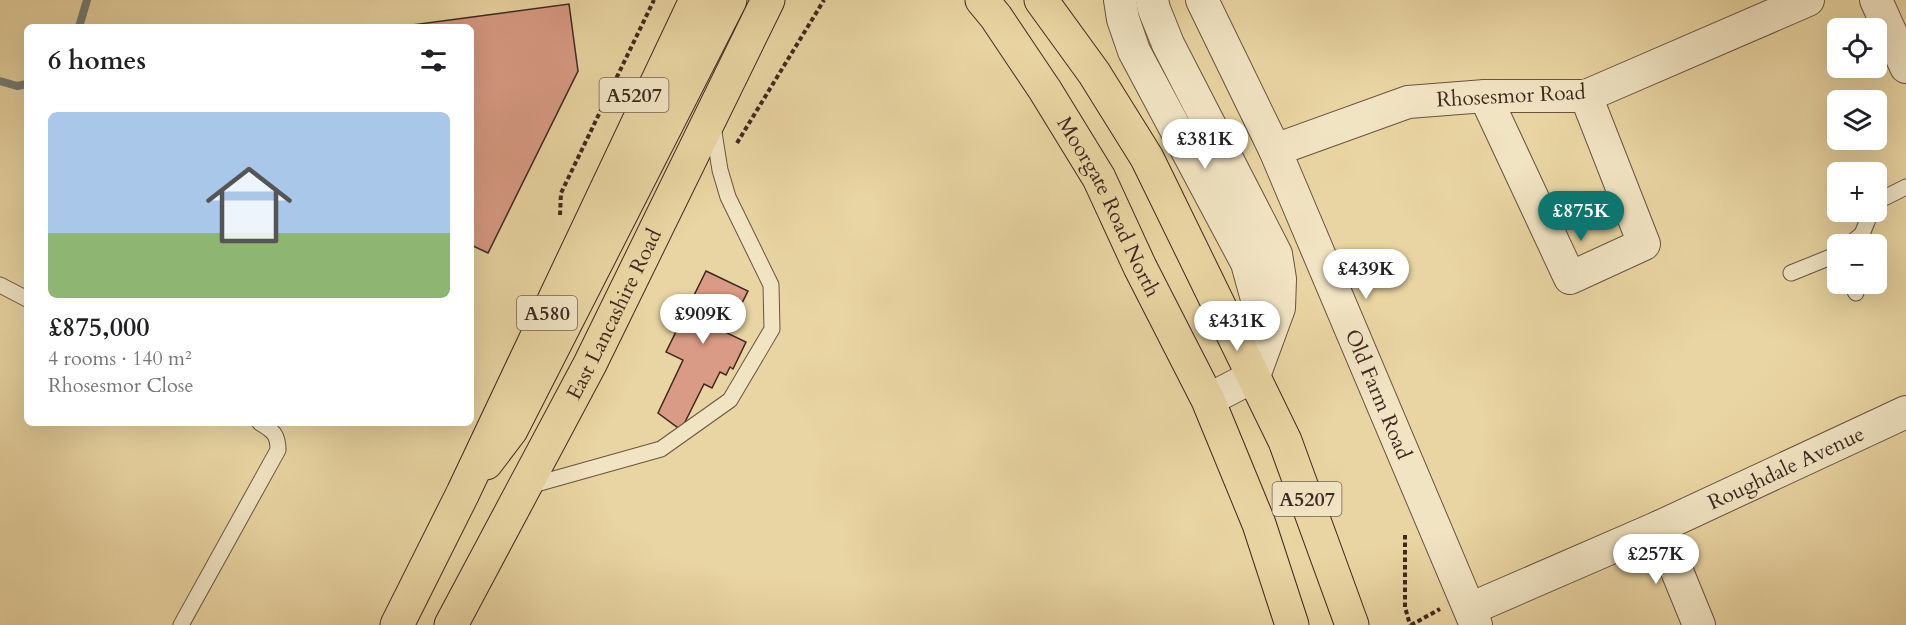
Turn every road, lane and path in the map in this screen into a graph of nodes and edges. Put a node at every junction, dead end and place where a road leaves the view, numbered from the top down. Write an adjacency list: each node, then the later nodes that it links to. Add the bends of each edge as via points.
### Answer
1 (677, 0): 20 (main road, A5207, via 618,129)
2 (696, 0): 20 (main road, A580)
3 (730, 0): 31 (main road, via 511,430)
4 (768, 0): 16 (main road, East Lancashire Road / A580)
5 (824, 0): 18 (path)
6 (982, 0): 27 (main road, Moorgate Road North / A5207, via 1045,90 1099,178)
7 (1041, 0): 26 (main road, A5207, via 1094,73 1147,158)
8 (1120, 0): 26 (street, via 1134,51 1247,263 1258,303)
9 (1152, 0): 26 (street, via 1168,44 1276,254 1280,308)
10 (1202, 0): 17 (street, Old Farm Road)
11 (1808, 0): 15 (street, Rhosesmor Road)
12 (1876, 0): 13 (street)
13 (1906, 67)
14 (1485, 96): 15 (street, Rhosesmor Road); 15 (street, via 1570,278 1644,244); 17 (street, Rhosesmor Road, via 1408,102)
15 (1586, 96)
16 (711, 117): 30 (main road, East Lancashire Road / A580, via 590,364); 30 (lane, via 728,197 771,285 772,329 730,400 661,449)
17 (1275, 150): 32 (street, Old Farm Road)
18 (732, 151)
19 (1906, 187): 21 (lane)
20 (603, 194): 31 (main road, A580)
21 (1887, 196)
22 (1827, 260): 23 (lane)
23 (1791, 273)
24 (0, 285): 25 (lane)
25 (24, 297)
26 (1260, 362): 27 (street); 39 (main road, A5207)
27 (1208, 400): 38 (main road, Moorgate Road North / A5207, via 1259,524)
28 (1906, 412): 33 (street, Roughdale Avenue)
29 (264, 426): 35 (lane, via 278,440 278,450)
30 (524, 487): 37 (main road, East Lancashire Road / A580)
31 (463, 493): 36 (main road, A580)
32 (1425, 504): 34 (street, Old Farm Road); 40 (path, via 1405,523 1405,606)
33 (1659, 527): 34 (street, Roughdale Avenue); 41 (street)
34 (1473, 617)
35 (181, 625)
36 (397, 625)
37 (451, 625)
38 (1292, 625)
39 (1352, 625)
40 (1410, 625)
41 (1699, 625)

